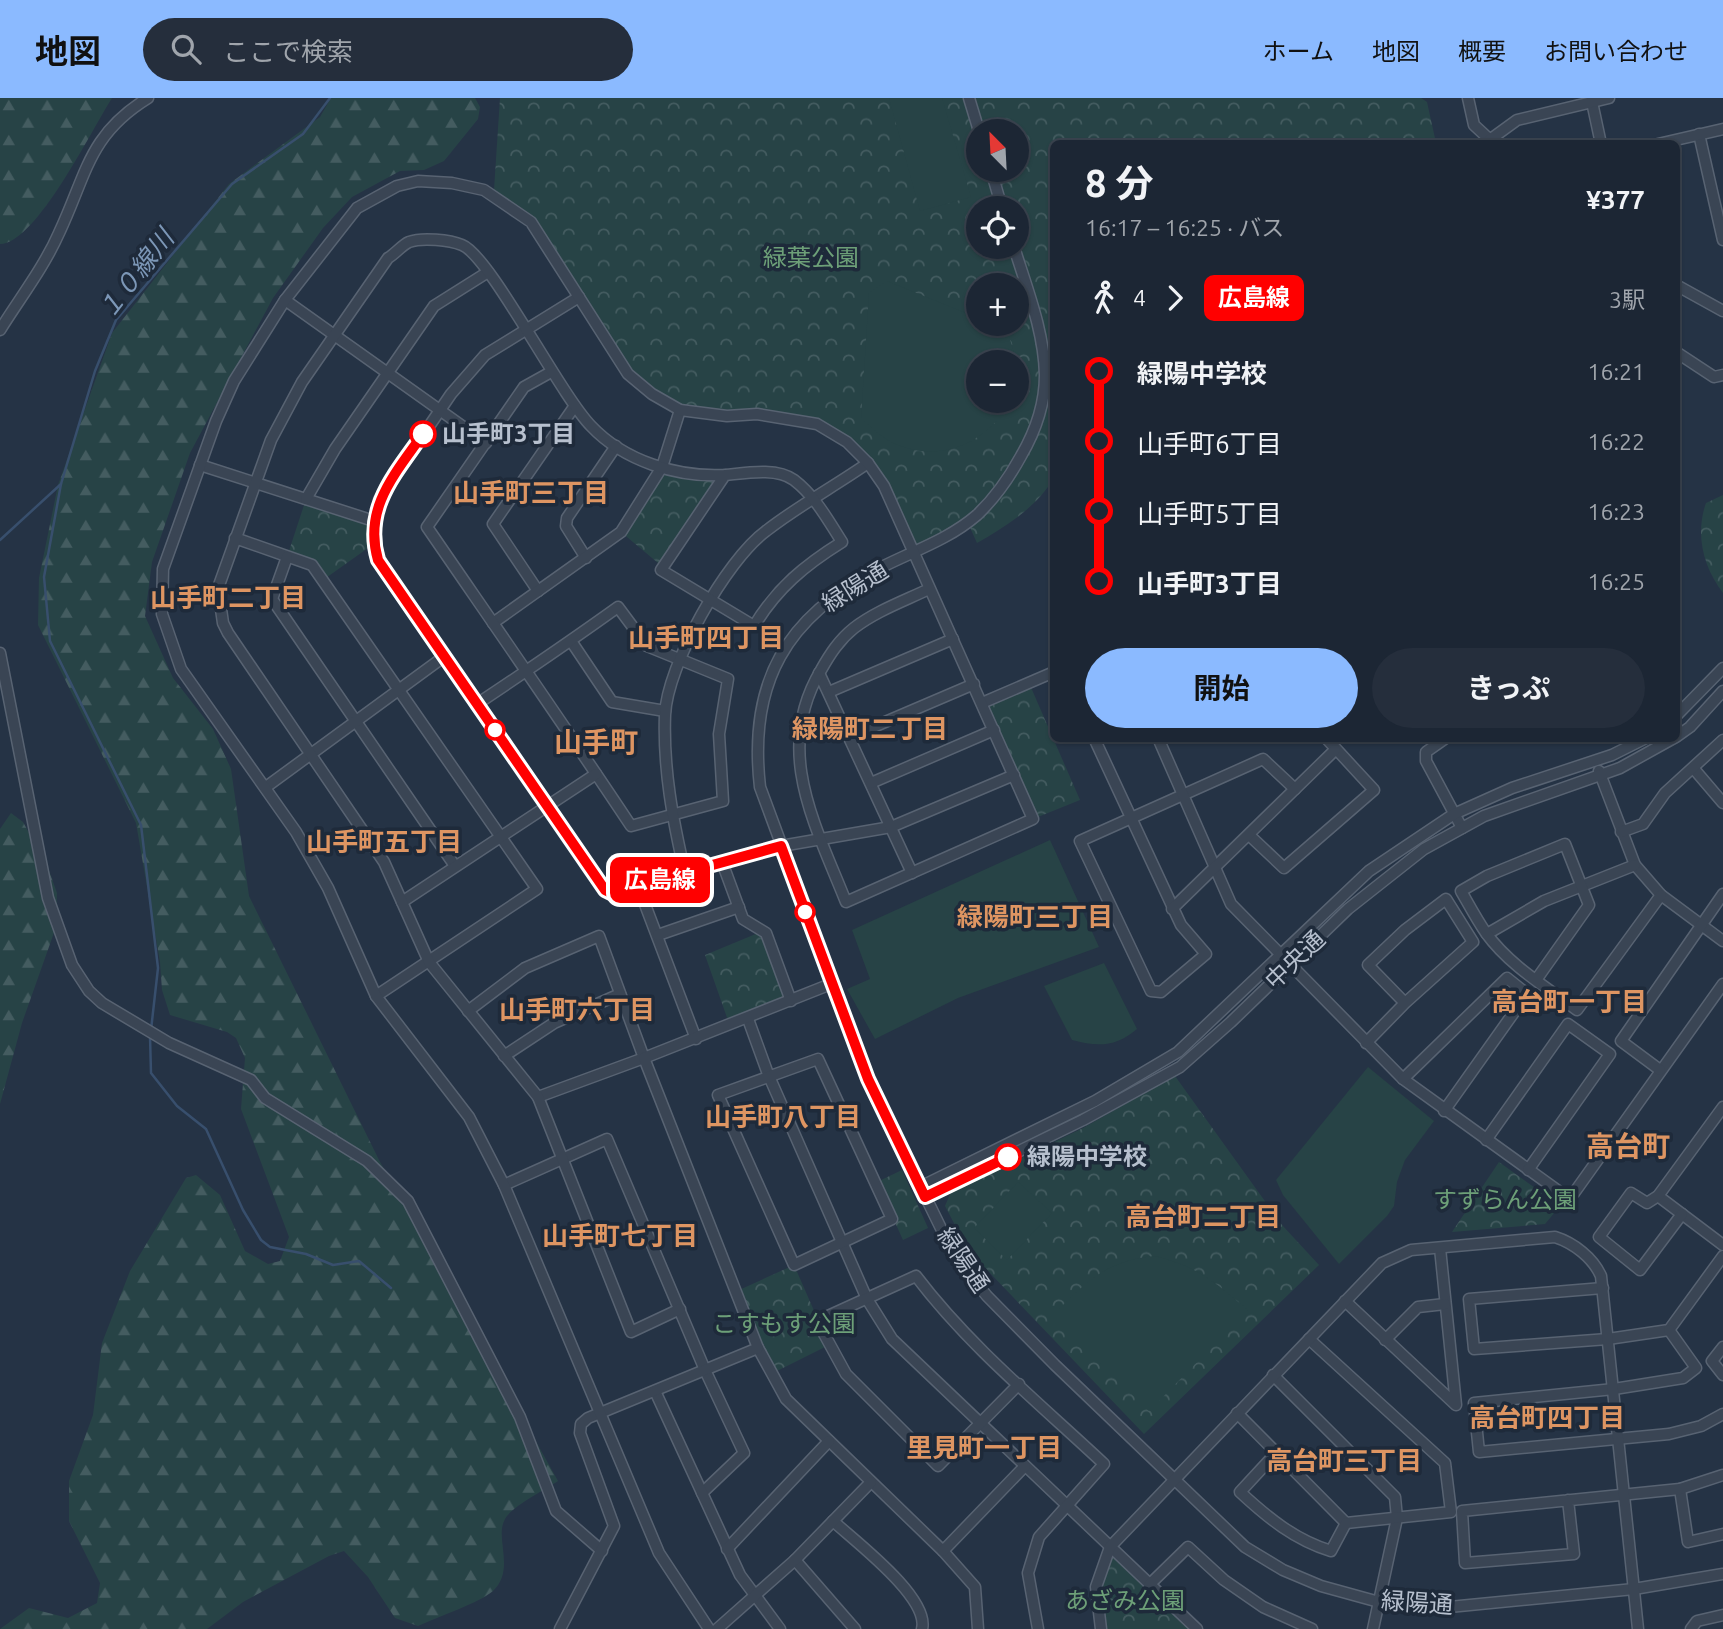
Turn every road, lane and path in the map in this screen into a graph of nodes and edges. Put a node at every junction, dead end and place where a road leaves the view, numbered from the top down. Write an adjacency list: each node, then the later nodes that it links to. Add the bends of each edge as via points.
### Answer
1 (148, 98): 21 (street, via 105,133 91,155 59,235)
2 (969, 98): 7 (street)
3 (1468, 98): 10 (street, via 1474,125)
4 (1609, 98): 5 (street)
5 (1592, 102): 6 (street); 12 (street)
6 (1561, 103): 11 (street, via 1517,120)
7 (975, 119)
8 (1723, 128): 9 (street)
9 (1699, 134): 13 (street); 14 (street)
10 (1485, 140)
11 (1487, 140)
12 (1600, 140)
13 (1674, 140)
14 (1723, 240)
15 (1018, 259): 42 (street, 緑陽通, via 1043,343 1045,379 1040,413 1003,487 967,522)
16 (488, 272): 22 (street); 23 (street, via 464,245 410,242 388,258); 26 (street, via 434,306)
17 (1680, 285): 20 (street)
18 (579, 297): 19 (street, via 531,222 509,205 484,190 418,181 397,186 358,208); 22 (street); 29 (street, via 628,374)
19 (285, 300): 23 (street); 34 (street, via 234,381)
20 (1723, 311)
21 (0, 330)
22 (525, 330): 25 (street); 30 (street, via 485,355)
23 (334, 335): 26 (street); 37 (street, via 288,408)
24 (1680, 355): 27 (street, via 1714,377)
25 (551, 372): 28 (street); 31 (street, via 524,387)
26 (388, 373): 30 (street); 38 (street)
27 (1723, 375)
28 (574, 407): 32 (street); 46 (street, via 493,524)
29 (680, 410): 33 (street, via 727,416 757,414 817,424 847,442); 35 (street)
30 (439, 411): 31 (street); 40 (street, via 388,482)
31 (486, 443): 48 (street, via 427,527)
32 (616, 446): 35 (street); 44 (street, via 567,518 566,526)
33 (868, 463): 39 (street); 42 (street, via 884,486)
34 (200, 465): 37 (street); 85 (street, via 163,569 162,614 181,669)
35 (662, 467): 36 (street); 44 (street, via 621,532)
36 (724, 475): 39 (street, via 752,471 792,478); 47 (street, via 661,570)
37 (253, 482): 38 (street); 41 (street)
38 (306, 499): 40 (street)
39 (815, 500): 47 (street, via 764,532); 47 (street, via 842,542 778,590 754,626)
40 (374, 521): 52 (street, via 378,560)
41 (235, 538): 43 (street); 78 (street, via 218,588 223,623)
42 (914, 553): 45 (street); 99 (street, 緑陽通, via 824,603 799,627 771,673 759,715 756,751 760,787)
43 (287, 557): 59 (street, via 312,565); 66 (street, via 272,599)
44 (586, 558): 46 (street)
45 (929, 589): 49 (street); 56 (street, via 853,629)
46 (538, 591): 48 (street)
47 (707, 601): 53 (street)
48 (493, 623): 55 (street)
49 (953, 639): 58 (street); 61 (street)
50 (571, 641): 53 (street, via 618,607 647,646); 55 (street); 64 (street, via 612,702)
51 (0, 653): 190 (street, via 48,898 72,965 89,991 141,1028 251,1080 265,1098 368,1161 408,1201 520,1417 556,1511)
52 (445, 656): 59 (street); 63 (street)
53 (682, 658): 64 (street); 91 (street, via 728,679 719,734 723,801)
54 (1723, 668): 65 (street)
55 (526, 671): 63 (street); 81 (street)
56 (819, 673): 61 (street); 98 (street, via 803,706 798,751 802,782)
57 (1050, 674): 62 (street)
58 (974, 684): 62 (street); 69 (street)
59 (400, 690): 66 (street); 97 (street)
60 (1723, 691): 68 (street, 中央通)
61 (829, 692): 69 (street)
62 (982, 703): 67 (street)
63 (477, 704): 89 (street)
64 (665, 711): 91 (street)
65 (1680, 712)
66 (356, 721): 78 (street); 102 (street)
67 (994, 730): 82 (street); 84 (street)
68 (1680, 734)
69 (850, 737): 84 (street)
70 (1723, 740): 80 (street)
71 (1096, 742): 92 (street)
72 (1162, 742): 87 (street)
73 (1329, 742): 77 (street)
74 (1440, 742): 90 (street, via 1426,752 1426,761)
75 (1638, 742): 79 (street, 中央通)
76 (1668, 742): 83 (street, 中央通)
77 (1335, 750): 86 (street); 96 (street, via 1374,790 1284,868)
78 (311, 754): 85 (street); 110 (street, via 384,862)
79 (1595, 762): 83 (street); 90 (street, 中央通, via 1511,788)
80 (1695, 769): 88 (street); 95 (street, via 1665,793 1643,824)
81 (596, 774): 89 (street); 91 (street, via 631,826)
82 (1014, 775): 93 (street); 105 (street, via 1033,819)
83 (1600, 775): 94 (street, 中央通, via 1511,804); 95 (street)
84 (871, 783): 93 (street)
85 (266, 787): 124 (street, via 328,888)
86 (1295, 789): 87 (street, via 1263,759); 96 (street)
87 (1181, 795): 92 (street); 103 (street)
88 (1723, 803)
89 (548, 806): 97 (street); 106 (street, via 605,890 611,893)
90 (1454, 814): 94 (street); 117 (street, 中央通, via 1369,871)
91 (672, 815): 104 (street)
92 (1131, 818): 112 (street); 112 (street, via 1080,841 1151,991 1161,992 1206,954)
93 (891, 827): 98 (street); 105 (street)
94 (1462, 828): 119 (street, 中央通, via 1383,878)
95 (1621, 832): 101 (street)
96 (1250, 835): 103 (street)
97 (502, 836): 102 (street); 118 (street, via 537,889)
98 (821, 839): 99 (street); 105 (street, via 846,902)
99 (781, 846): 100 (street); 121 (street, 緑陽通)
100 (722, 862): 104 (street); 111 (street)
101 (1635, 865): 107 (street); 109 (street)
102 (455, 866): 110 (street)
103 (1214, 869): 112 (street); 117 (street, via 1231,904)
104 (685, 873): 106 (street)
105 (912, 873)
106 (638, 886): 115 (street)
107 (1582, 886): 114 (street, via 1544,901); 114 (street, via 1564,844 1487,876 1461,891); 120 (street, via 1589,905)
108 (1723, 894): 113 (street)
109 (1661, 895): 113 (street); 120 (street, via 1577,1010)
110 (402, 902): 118 (street)
111 (740, 908): 115 (street); 125 (street, via 743,919 766,933)
112 (1172, 909)
113 (1701, 925): 116 (street); 133 (street, via 1621,1041)
114 (1487, 934): 120 (street)
115 (658, 935): 129 (street)
116 (1723, 941)
117 (1281, 956): 119 (street); 143 (street, 中央通, via 1178,1052)
118 (429, 962): 124 (street); 127 (street)
119 (1289, 965): 130 (street); 143 (street, 中央通, via 1231,1023 1172,1072 1083,1120)
120 (1536, 980)
121 (831, 984): 125 (street); 143 (street, 緑陽通, via 868,1079)
122 (1723, 984): 133 (street)
123 (620, 994): 127 (street, via 599,936 525,968); 131 (street, via 554,1023); 132 (street)
124 (376, 996): 142 (street, via 469,1117)
125 (791, 1001): 128 (street)
126 (1405, 1003): 126 (street, via 1473,942 1446,899 1368,965); 130 (street)
127 (468, 1011): 131 (street)
128 (748, 1019): 129 (street); 134 (street)
129 (696, 1039): 132 (street)
130 (1366, 1043): 135 (street)
131 (505, 1055): 136 (street)
132 (644, 1058): 136 (street); 160 (street)
133 (1660, 1070): 141 (street, via 1574,1193 1564,1195)
134 (769, 1077): 146 (street); 146 (street, via 818,1059 892,1219); 146 (street, via 718,1095 794,1265)
135 (1403, 1079): 138 (street); 138 (street, via 1507,978 1527,994)
136 (538, 1097): 140 (street)
137 (1723, 1107): 144 (street)
138 (1444, 1111): 139 (street)
139 (1486, 1140): 141 (street); 141 (street, via 1568,1024 1599,1046 1610,1054)
140 (562, 1160): 142 (street); 154 (street, via 607,1139); 154 (street, via 631,1332)
141 (1528, 1170)
142 (504, 1185): 168 (street)
143 (922, 1192): 176 (street, 緑陽通, via 955,1257 987,1296)
144 (1658, 1196): 145 (street); 145 (street, via 1647,1203 1630,1193 1599,1237 1640,1270)
145 (1682, 1214): 147 (street)
146 (842, 1242): 151 (street)
147 (1723, 1245)
148 (1440, 1248): 150 (street, via 1555,1237 1592,1261); 152 (street, via 1397,1254); 153 (street)
149 (1723, 1256): 155 (street)
150 (1603, 1288): 157 (street); 157 (street, via 1469,1299 1474,1349)
151 (867, 1299): 164 (street, via 916,1276 945,1314); 170 (street, via 892,1339); 170 (street, via 817,1321 846,1374 938,1466)
152 (1345, 1301): 156 (street); 158 (street)
153 (1445, 1304): 158 (street, via 1419,1307); 158 (street, via 1456,1405)
154 (680, 1309): 161 (street)
155 (1669, 1330): 157 (street); 165 (street, via 1696,1368 1684,1378)
156 (1309, 1339): 162 (street); 183 (street, via 1445,1463 1451,1512)
157 (1608, 1339): 165 (street)
158 (1385, 1340)
159 (1723, 1347): 163 (street, via 1712,1361)
160 (758, 1348): 161 (street); 172 (street, via 786,1399)
161 (705, 1370): 166 (street); 179 (street, via 744,1453)
162 (1273, 1375): 167 (street); 183 (street, via 1395,1497)
163 (1723, 1375)
164 (1019, 1384): 170 (street); 182 (street, via 1104,1464)
165 (1614, 1389): 171 (street); 171 (street, via 1474,1403 1479,1452)
166 (655, 1391): 168 (street); 179 (street)
167 (1237, 1413): 173 (street); 176 (street)
168 (600, 1414): 190 (street, via 581,1424 580,1433 614,1526); 199 (street, via 659,1553)
169 (1723, 1414): 171 (street, via 1701,1426 1669,1434)
170 (980, 1423): 174 (street)
171 (1619, 1438): 180 (street)
172 (829, 1441): 177 (street); 188 (street)
173 (1276, 1453): 185 (street); 185 (street, via 1240,1492 1269,1519 1309,1544 1331,1551)
174 (1025, 1466): 182 (street); 189 (street)
175 (1723, 1475): 178 (street)
176 (1175, 1479): 187 (street); 196 (street, 緑陽通, via 1245,1547 1283,1570)
177 (871, 1482): 184 (street); 189 (street)
178 (1680, 1489): 180 (street); 186 (street, via 1688,1542)
179 (702, 1493): 188 (street)
180 (1625, 1494): 181 (street); 194 (street)
181 (1568, 1500): 181 (street, via 1574,1553 1465,1563 1462,1511)
182 (1066, 1506): 187 (street); 205 (street, via 1039,1537 1028,1573)
183 (1397, 1518): 185 (street); 196 (street)
184 (833, 1521): 191 (street); 203 (street, via 916,1600 925,1620)
185 (1346, 1522)
186 (1723, 1534)
187 (1110, 1547): 193 (street); 206 (street, via 1097,1587)
188 (727, 1549): 195 (street)
189 (943, 1550): 204 (street, via 975,1587)
190 (602, 1551): 198 (street)
191 (795, 1560): 195 (street); 202 (street)
192 (1723, 1574): 194 (street, 緑陽通)
193 (1149, 1585): 207 (street); 208 (street, via 1188,1547 1263,1607)
194 (1634, 1589): 196 (street, 緑陽通, via 1439,1608); 210 (street)
195 (755, 1598): 200 (street); 201 (street)
196 (1379, 1602): 209 (street)
197 (1723, 1615): 211 (street, via 1698,1621)
198 (559, 1629)
199 (709, 1629)
200 (717, 1629)
201 (780, 1629)
202 (855, 1629)
203 (922, 1629)
204 (978, 1629)
205 (1038, 1629)
206 (1101, 1629)
207 (1197, 1629)
208 (1312, 1629)
209 (1373, 1629)
210 (1638, 1629)
211 (1691, 1629)

